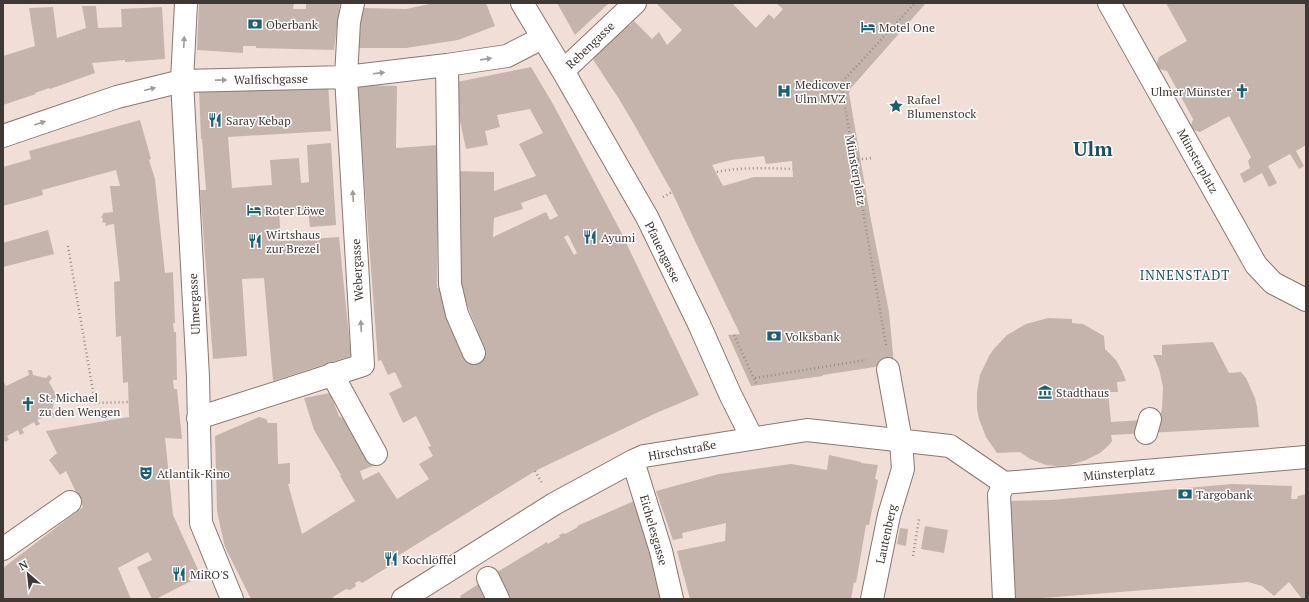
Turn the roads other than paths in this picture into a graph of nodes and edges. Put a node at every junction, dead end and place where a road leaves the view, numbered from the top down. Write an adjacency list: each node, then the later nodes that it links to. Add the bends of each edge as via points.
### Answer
1 (186, 3): 10 (street, Ulmergasse, one-way to 1)
2 (353, 3): 9 (street, Webergasse, via 349,22)
3 (522, 3): 6 (street, Pfauengasse)
4 (635, 3): 8 (street, Rebengasse)
5 (1109, 3): 12 (street, Münsterplatz, via 1256,265 1273,283)
6 (542, 38): 7 (street, Walfischgasse, one-way to 6, via 507,56); 8 (street, Pfauengasse)
7 (447, 65): 9 (street, Walfischgasse, one-way to 7); 13 (street, via 449,279 457,314)
8 (566, 76): 17 (street, Pfauengasse, via 647,217)
9 (346, 77): 10 (street, Walfischgasse, one-way to 9); 15 (street, Webergasse, one-way to 9, via 363,365)
10 (182, 81): 11 (street, Walfischgasse, one-way to 10, via 117,97); 16 (street, Ulmergasse)
11 (3, 136)
12 (1306, 300)
13 (474, 353)
14 (883, 359): 18 (street)
15 (332, 374): 16 (street, Webergasse); 19 (street)
16 (198, 418): 27 (street, Ulmergasse, via 200,523)
17 (752, 438): 18 (street, Hirschstraße, via 807,430); 21 (street, Hirschstraße, via 644,456)
18 (901, 441): 22 (street, Hirschstraße, via 950,446); 30 (street, Lautenberg, via 903,469 889,515)
19 (376, 454)
20 (1306, 457): 22 (street, Münsterplatz)
21 (633, 461): 26 (street, Hirschstraße, via 554,504); 29 (street, Eichelesgasse, via 661,551)
22 (1004, 483): 31 (street, via 999,496)
23 (70, 502): 24 (street)
24 (3, 549)
25 (488, 578): 28 (street)
26 (411, 597)
27 (232, 599)
28 (498, 599)
29 (672, 599)
30 (872, 599)
31 (1004, 599)

